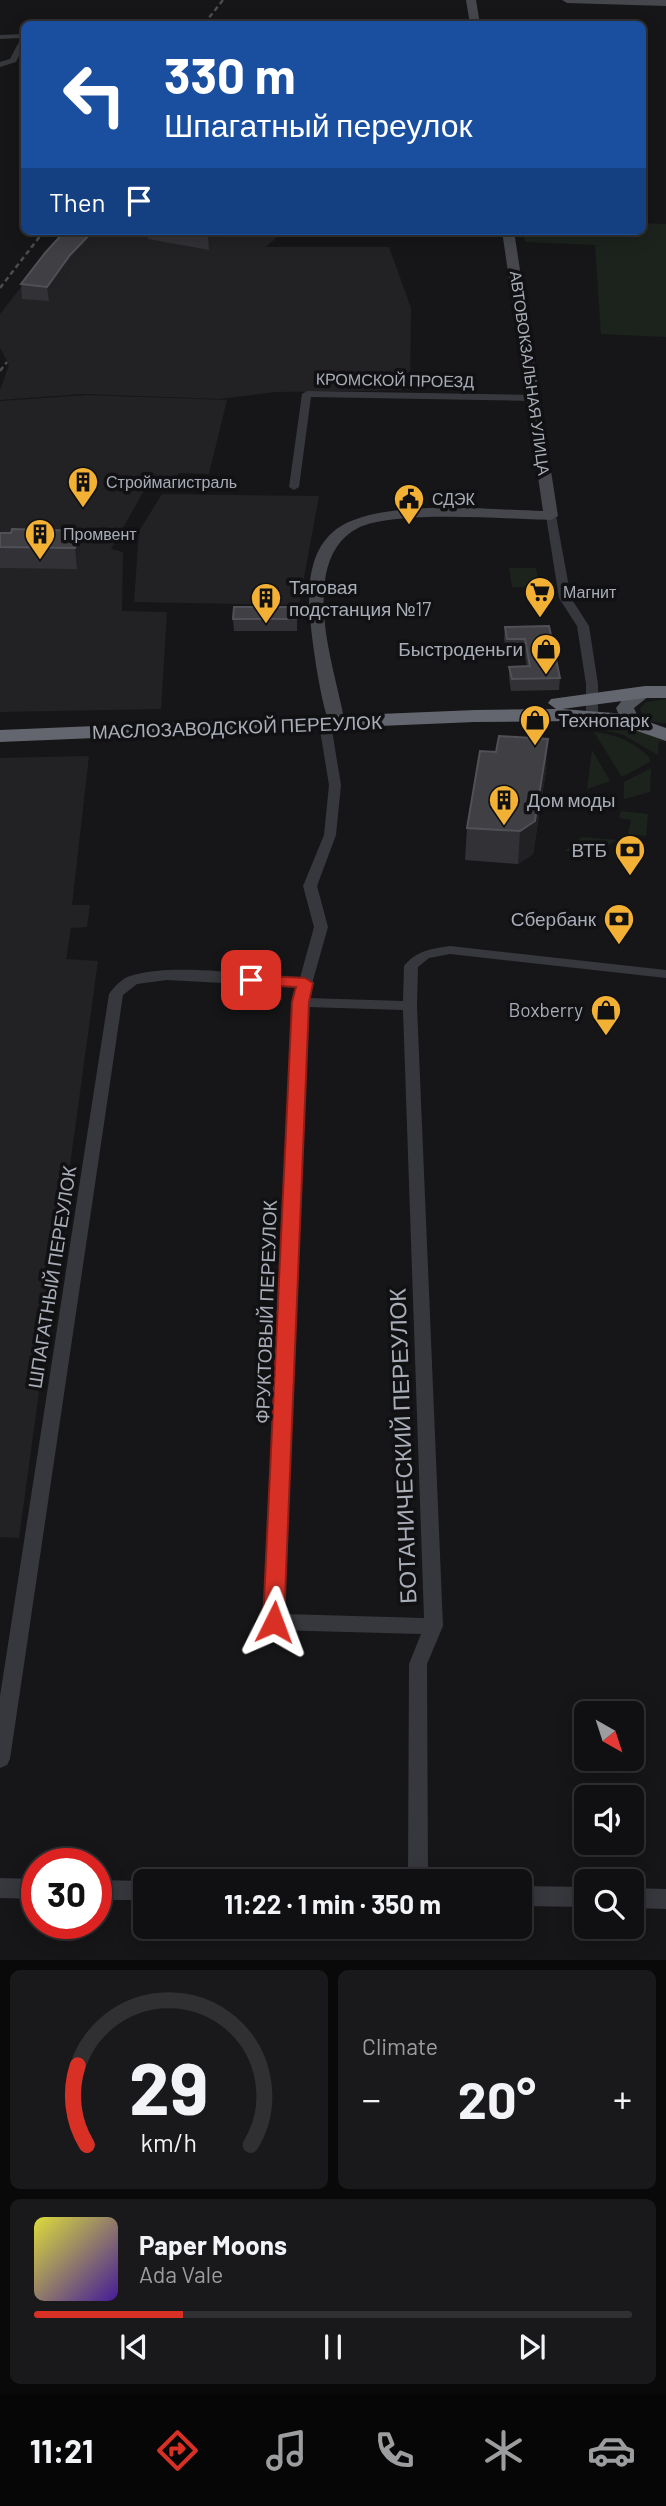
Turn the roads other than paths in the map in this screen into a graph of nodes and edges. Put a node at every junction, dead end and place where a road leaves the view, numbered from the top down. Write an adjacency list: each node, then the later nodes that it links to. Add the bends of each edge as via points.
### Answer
1 (471, 0): 4 (street)
2 (568, 0): 3 (street)
3 (666, 3)
4 (474, 21)
5 (0, 37): 6 (street)
6 (21, 38)
7 (21, 44): 8 (street, via 13,61)
8 (0, 65)
9 (510, 235): 10 (street, АВТОВОКЗАЛЬНАЯ УЛИЦА)
10 (533, 398): 11 (street, КРОМСКОЙ ПРОЕЗД, via 307,394); 12 (street, АВТОВОКЗАЛЬНАЯ УЛИЦА)
11 (294, 486)
12 (551, 516): 14 (street, АВТОВОКЗАЛЬНАЯ УЛИЦА, via 565,598 583,626); 15 (street, via 396,513 354,524 334,538 319,565 317,609)
13 (660, 692): 14 (highway, МАСЛОЗАВОДСКОЙ ПЕРЕУЛОК); 16 (main road, via 628,702 625,708)
14 (592, 707): 15 (highway, МАСЛОЗАВОДСКОЙ ПЕРЕУЛОК); 16 (highway, МАСЛОЗАВОДСКОЙ ПЕРЕУЛОК)
15 (331, 723): 18 (highway, МАСЛОЗАВОДСКОЙ ПЕРЕУЛОК); 20 (street, ФРУКТОВЫЙ ПЕРЕУЛОК, via 335,785 330,835 310,886 321,927)
16 (636, 723): 17 (highway, МАСЛОЗАВОДСКОЙ ПЕРЕУЛОК)
17 (663, 733)
18 (0, 736)
19 (666, 974): 22 (street, БОТАНИЧЕСКИЙ ПЕРЕУЛОК, via 436,950 411,966)
20 (305, 983): 21 (street, ФРУКТОВЫЙ ПЕРЕУЛОК); 24 (street, ШПАГАТНЫЙ ПЕРЕУЛОК, via 170,976 135,979 117,994)
21 (300, 1002): 22 (street); 23 (street, ФРУКТОВЫЙ ПЕРЕУЛОК, via 274,1622)
22 (410, 1006): 23 (street, БОТАНИЧЕСКИЙ ПЕРЕУЛОК)
23 (434, 1626): 25 (street, БОТАНИЧЕСКИЙ ПЕРЕУЛОК, via 418,1664)
24 (0, 1759)
25 (418, 1869)
26 (0, 1888): 27 (street)
27 (21, 1889)
28 (112, 1890): 29 (street)
29 (133, 1891)
30 (532, 1896): 31 (street)
31 (574, 1897)
32 (644, 1898): 33 (street)
33 (666, 1899)

